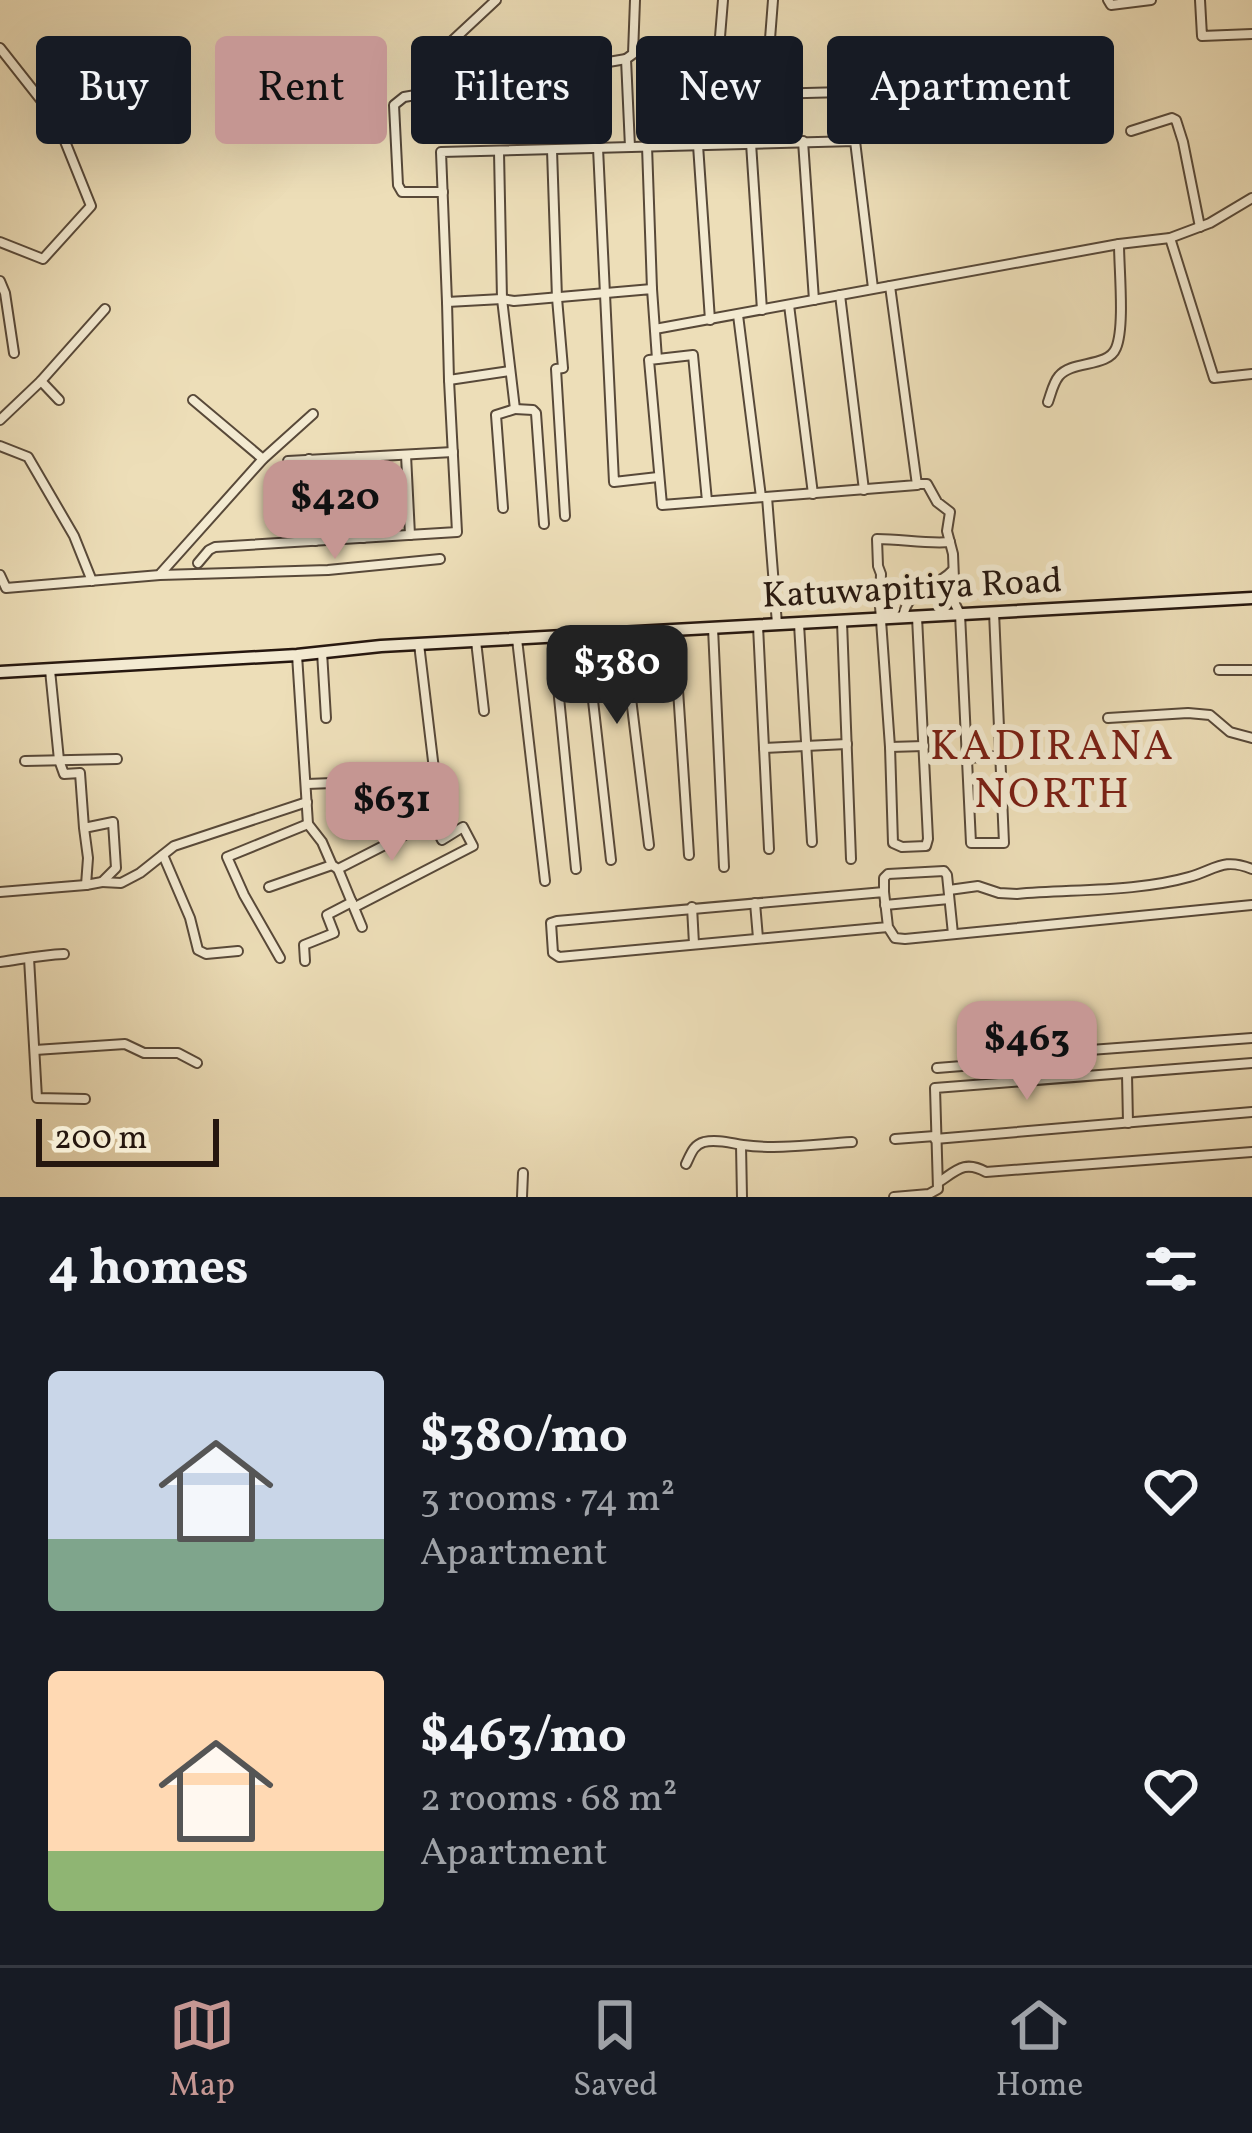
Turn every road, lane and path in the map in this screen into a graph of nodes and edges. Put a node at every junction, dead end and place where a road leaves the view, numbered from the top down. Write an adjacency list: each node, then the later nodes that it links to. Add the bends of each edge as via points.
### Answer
1 (496, 0): 9 (street)
2 (635, 0): 13 (street, via 633,54)
3 (723, 0): 10 (street)
4 (772, 0): 11 (street)
5 (1108, 0): 6 (street)
6 (1150, 0)
7 (1200, 0): 8 (street, via 1202,35)
8 (1252, 34)
9 (458, 36)
10 (721, 36)
11 (769, 36)
12 (0, 48): 28 (street, via 56,119 91,206 43,259)
13 (626, 59): 20 (street); 24 (street, via 404,97 394,106 398,184 402,192)
14 (1131, 131): 26 (street, via 1176,120)
15 (803, 141): 32 (street, via 855,141); 38 (street)
16 (724, 144): 18 (street)
17 (751, 144): 42 (street)
18 (698, 145): 19 (street); 44 (street)
19 (647, 146): 20 (street); 33 (street)
20 (630, 147): 21 (street)
21 (598, 148): 22 (street); 34 (street)
22 (552, 150): 23 (street); 36 (street)
23 (499, 152): 24 (street, via 441,152); 37 (street)
24 (443, 192): 39 (street)
25 (1252, 198): 26 (street)
26 (1200, 227): 27 (street)
27 (1170, 238): 29 (street); 49 (street, via 1214,378)
28 (0, 242)
29 (1119, 244): 31 (street); 54 (street, via 1116,350 1064,370)
30 (0, 281): 46 (street)
31 (890, 286): 32 (street); 66 (street)
32 (874, 288): 35 (street)
33 (652, 289): 34 (street); 45 (street)
34 (606, 294): 36 (street); 65 (street, via 614,482)
35 (841, 295): 38 (street); 67 (street)
36 (557, 298): 37 (street); 72 (street)
37 (502, 299): 39 (street); 48 (street)
38 (814, 299): 40 (street)
39 (447, 302): 50 (street)
40 (790, 305): 42 (street); 68 (street)
41 (105, 309): 51 (street)
42 (762, 310): 43 (street)
43 (738, 315): 44 (street); 69 (street)
44 (710, 320): 45 (street)
45 (655, 328): 47 (street)
46 (14, 353)
47 (657, 359): 65 (street, via 649,360); 70 (street, via 693,355)
48 (510, 371): 50 (street); 55 (street)
49 (1252, 374)
50 (449, 380): 59 (street)
51 (41, 381): 52 (street); 57 (street)
52 (59, 400)
53 (193, 400): 62 (street)
54 (1048, 402)
55 (515, 409): 71 (street, via 496,415); 73 (street, via 536,413)
56 (314, 414): 62 (street)
57 (0, 421)
58 (0, 446): 83 (street, via 28,457)
59 (453, 452): 60 (street); 74 (street, via 458,532)
60 (406, 455): 61 (street); 74 (street)
61 (358, 457): 64 (street); 75 (street)
62 (263, 459): 82 (street)
63 (288, 460): 64 (street)
64 (309, 460): 76 (street)
65 (658, 477): 70 (street, via 662,505)
66 (917, 484): 67 (street); 77 (street, via 927,484 950,512)
67 (864, 490): 68 (street)
68 (813, 494): 69 (street)
69 (764, 497): 70 (street); 92 (street)
70 (707, 501)
71 (503, 508)
72 (565, 516)
73 (544, 524)
74 (410, 536): 75 (street)
75 (363, 538): 76 (street)
76 (315, 541): 79 (street, via 215,548)
77 (950, 542): 80 (street); 89 (street, via 877,539)
78 (440, 559): 82 (street)
79 (198, 563)
80 (953, 569): 87 (street); 88 (street, via 917,591 903,610)
81 (0, 575): 84 (street)
82 (160, 575): 83 (street)
83 (92, 581): 84 (street)
84 (3, 588)
85 (1252, 598): 86 (street, Katuwapitiya Road)
86 (994, 612): 87 (street, Katuwapitiya Road); 117 (street)
87 (960, 614): 88 (street, Katuwapitiya Road); 118 (street)
88 (910, 617): 89 (street, Katuwapitiya Road); 114 (street)
89 (881, 619): 90 (street, Katuwapitiya Road); 115 (street)
90 (842, 622): 91 (street, Katuwapitiya Road); 112 (street)
91 (799, 624): 92 (street, Katuwapitiya Road); 113 (street)
92 (777, 625): 93 (street, Katuwapitiya Road)
93 (758, 626): 94 (street, Katuwapitiya Road); 116 (street)
94 (713, 628): 95 (street, Katuwapitiya Road); 136 (street)
95 (674, 630): 96 (street, Katuwapitiya Road); 132 (street)
96 (623, 633): 97 (street, Katuwapitiya Road); 129 (street)
97 (570, 636): 98 (street, Katuwapitiya Road); 103 (street)
98 (517, 640): 99 (street, Katuwapitiya Road); 139 (street)
99 (476, 641): 100 (street, Katuwapitiya Road); 108 (street)
100 (419, 644): 101 (street, Katuwapitiya Road); 122 (street)
101 (322, 651): 102 (street, Katuwapitiya Road); 109 (street)
102 (296, 655): 104 (street, Katuwapitiya Road); 123 (street)
103 (572, 666): 134 (street, via 589,664); 138 (street, via 556,668)
104 (50, 668): 107 (street, Katuwapitiya Road); 120 (street)
105 (1219, 670): 106 (street)
106 (1252, 670)
107 (0, 672)
108 (484, 711)
109 (326, 718)
110 (1108, 718): 111 (street, via 1210,715)
111 (1252, 738)
112 (847, 744): 113 (street); 133 (street)
113 (805, 746): 116 (street); 128 (street)
114 (924, 746): 115 (street); 115 (street, via 928,839 914,847 893,843)
115 (890, 747)
116 (764, 748): 130 (street)
117 (1000, 756): 118 (street); 118 (street, via 1004,844 971,844)
118 (967, 758)
119 (118, 759): 120 (street)
120 (59, 760): 121 (street); 127 (street, via 64,773 80,773)
121 (25, 761)
122 (435, 779): 123 (street); 125 (street, via 439,811)
123 (307, 784): 124 (street)
124 (308, 802): 126 (street); 131 (street)
125 (432, 821): 135 (street); 148 (street, via 442,840 463,827 473,846)
126 (308, 824): 135 (street); 159 (street, via 227,857)
127 (83, 828): 140 (street, via 113,822 116,868); 141 (street)
128 (812, 842)
129 (649, 845)
130 (770, 849)
131 (163, 855): 140 (street, via 121,883); 156 (street, via 198,950)
132 (689, 855)
133 (851, 859)
134 (610, 860)
135 (335, 867): 142 (street); 148 (street)
136 (724, 867)
137 (1252, 868): 145 (street, via 1226,863 1144,885 1017,893 978,886)
138 (576, 869)
139 (545, 881)
140 (102, 882): 141 (street)
141 (86, 885): 143 (street)
142 (269, 887)
143 (0, 892)
144 (884, 892): 145 (street, via 888,874 942,870); 146 (street); 149 (street)
145 (949, 895): 149 (street); 153 (street)
146 (755, 903): 150 (street); 154 (street)
147 (1252, 904): 153 (street)
148 (353, 905): 151 (street); 160 (street, via 327,915 334,933 304,945)
149 (885, 905): 152 (street)
150 (692, 908): 155 (street); 155 (street, via 557,921 550,929 559,957)
151 (362, 927)
152 (888, 927): 153 (street, via 895,938); 154 (street)
153 (952, 934)
154 (758, 938): 155 (street)
155 (694, 944)
156 (238, 951)
157 (64, 953): 158 (street)
158 (29, 958): 161 (street); 163 (street)
159 (280, 958)
160 (305, 961)
161 (0, 962)
162 (1252, 1038): 166 (street)
163 (35, 1049): 164 (street, via 125,1043); 168 (street, via 37,1098)
164 (197, 1063)
165 (1252, 1063): 167 (street)
166 (937, 1068)
167 (1127, 1074): 170 (street); 171 (street, via 935,1088)
168 (85, 1099)
169 (1252, 1112): 170 (street)
170 (1128, 1123): 171 (street)
171 (935, 1137): 172 (street); 178 (street)
172 (896, 1139)
173 (851, 1142): 174 (street)
174 (741, 1145): 176 (street, via 701,1143); 180 (street)
175 (1252, 1152): 178 (street, via 986,1172 966,1165)
176 (686, 1164)
177 (523, 1173): 179 (street)
178 (938, 1183): 181 (street, via 928,1194)
179 (522, 1197)
180 (742, 1197)
181 (894, 1197)

